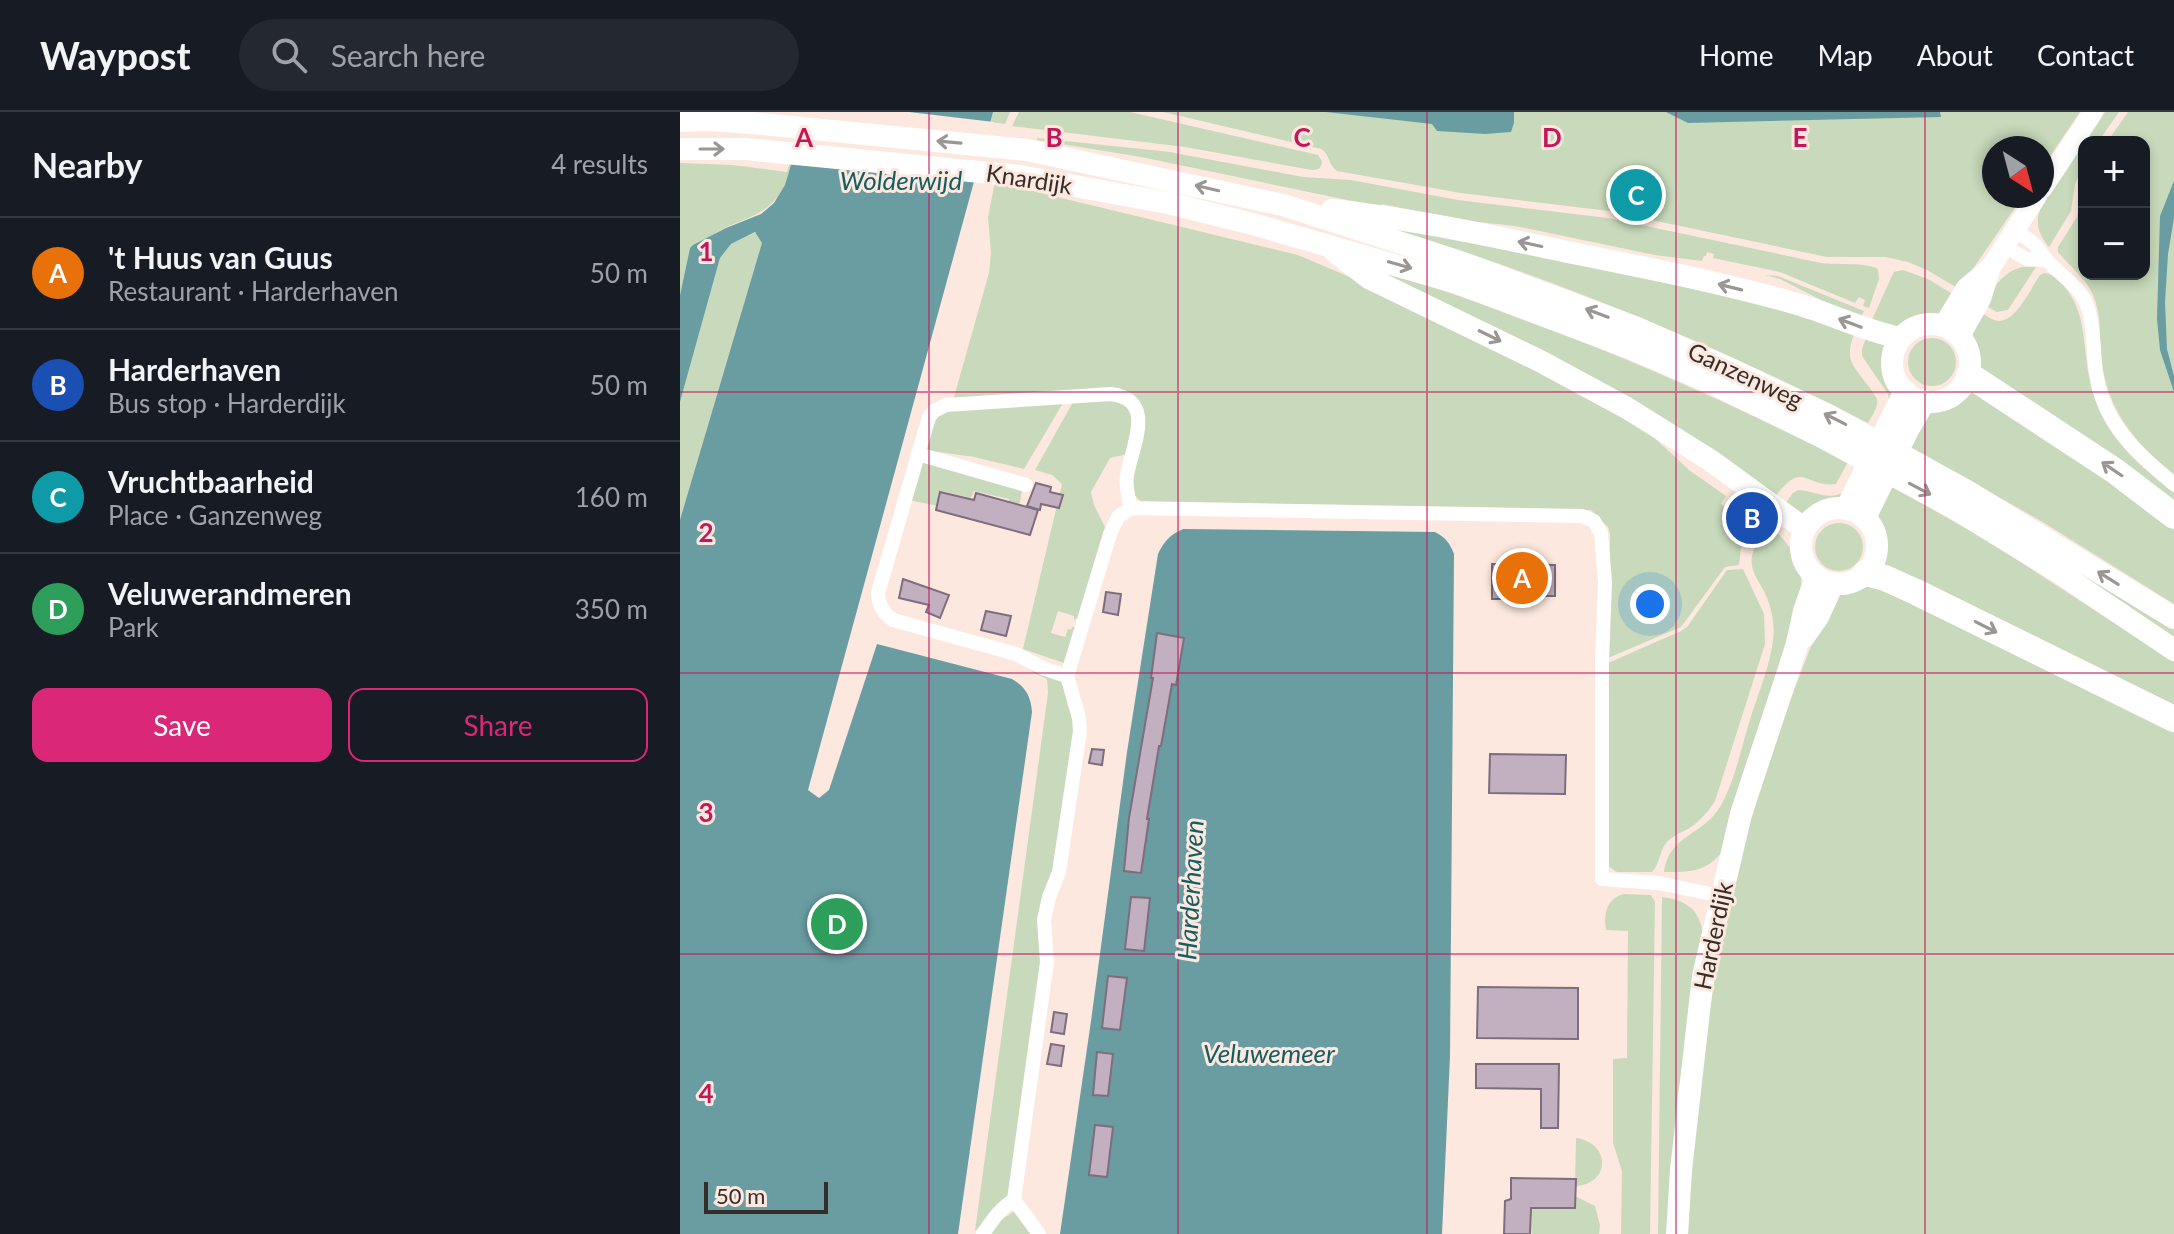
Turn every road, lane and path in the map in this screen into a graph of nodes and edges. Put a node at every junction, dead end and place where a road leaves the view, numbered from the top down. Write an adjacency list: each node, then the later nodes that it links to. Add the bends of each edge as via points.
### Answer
1 (2093, 112): 4 (main road)
2 (680, 121): 5 (main road, Knardijk, one-way to 2, via 1027,150 752,123)
3 (680, 149): 8 (main road, Knardijk, one-way to 8, via 745,149 1020,176 1168,203)
4 (2054, 171)
5 (1283, 205): 10 (main road, one-way to 5, via 1799,304 1474,231); 22 (main road, Ganzenweg, one-way to 5, via 1884,444 1724,366 1463,263)
6 (2029, 208): 7 (main road)
7 (2010, 238): 9 (main road, via 1991,267 1966,288); 14 (street, via 2027,259 2046,260 2080,290 2090,316 2101,395 2118,430 2139,456)
8 (1324, 244): 19 (main road, one-way to 19, via 1369,278 1627,408); 23 (main road, Ganzenweg, one-way to 23, via 1457,283 1718,386 1954,508)
9 (1951, 331): 10 (main road, via 1923,325); 11 (main road, via 1969,354)
10 (1901, 338): 12 (main road, via 1892,366 1898,384)
11 (1969, 375): 12 (main road, via 1943,400); 18 (highway, one-way to 11)
12 (1915, 396): 17 (main road)
13 (918, 454): 15 (street); 16 (street, via 929,417 946,405 1119,395 1131,402 1139,420 1126,478); 24 (street, via 878,593 882,610 893,620 1016,654)
14 (2174, 484)
15 (1026, 485)
16 (1131, 508): 24 (street, via 1118,517 1110,534); 26 (street, via 1582,516 1594,521 1601,533 1605,582 1602,879)
17 (1856, 514): 19 (main road, via 1827,510); 20 (main road, via 1871,526 1877,545)
18 (2174, 516)
19 (1805, 529): 21 (main road, via 1804,560)
20 (1866, 573): 21 (main road, via 1851,582); 25 (highway, one-way to 25, via 1916,592)
21 (1824, 580): 26 (main road, Harderdijk, via 1818,617 1796,648 1741,814)
22 (2174, 618)
23 (2174, 650)
24 (1067, 676): 27 (street, via 1080,731 1059,872 1044,920 1047,962)
25 (2174, 719)
26 (1721, 896): 30 (main road, Harderdijk, via 1703,976)
27 (1014, 1200): 28 (street); 29 (street)
28 (983, 1234)
29 (1039, 1234)
30 (1677, 1234)

